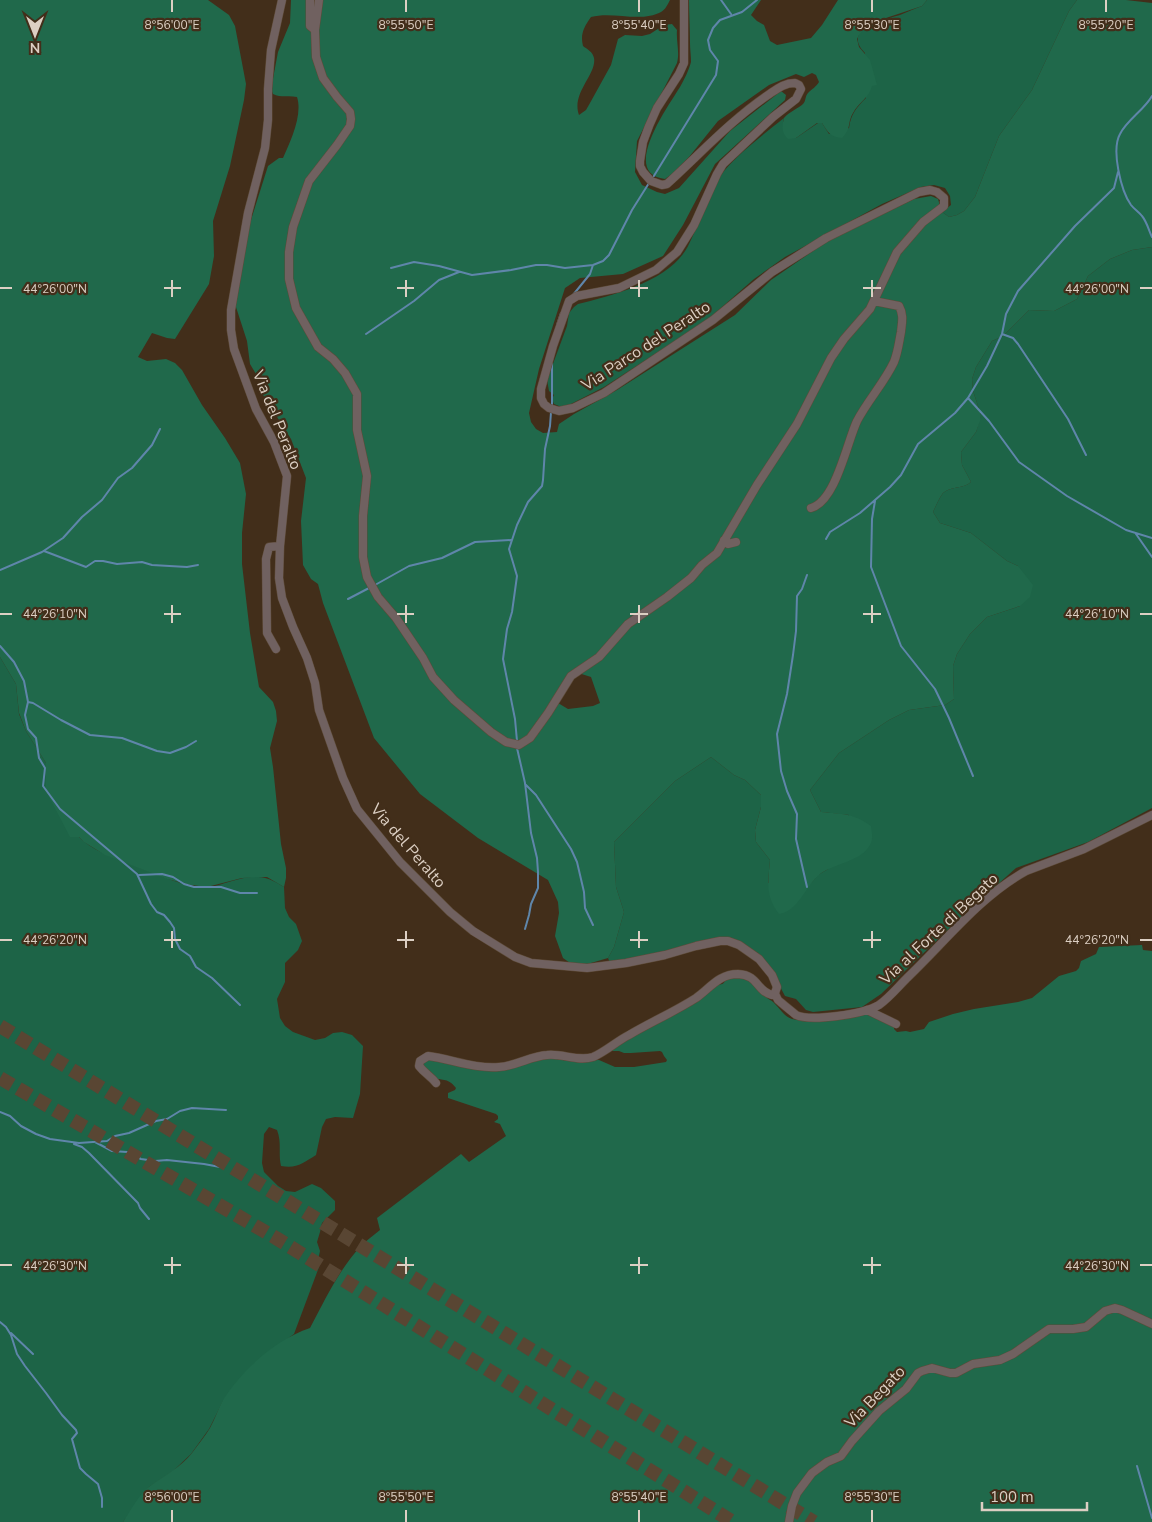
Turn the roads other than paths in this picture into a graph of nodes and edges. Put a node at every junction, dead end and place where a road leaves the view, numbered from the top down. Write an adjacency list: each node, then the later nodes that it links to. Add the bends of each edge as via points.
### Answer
1 (282, 0): 10 (street, Via del Peralto, via 271,50 265,148 248,213 231,310 234,349 256,409 287,476)
2 (310, 0): 5 (street, via 310,26)
3 (319, 0): 5 (street)
4 (684, 0): 6 (street, Via Parco del Peralto, via 684,63 657,108 643,142 640,166 651,181 667,184 751,106 784,85 795,83 801,88 796,98 723,164 694,224 676,252 656,270 619,288 576,296 569,301 541,388 544,404 559,411 604,393 714,320 772,272 826,238 919,192 930,190 941,194 944,206 923,222 897,252)
5 (315, 30): 8 (street, Via Parco del Peralto, via 316,58 324,78 350,112 351,119 350,126 309,181 294,227 289,252 289,279 296,308 318,347 345,373 357,394 357,430 367,476 363,557 367,576 433,677 491,732 506,742 519,745 530,738 571,676 599,657 628,624 691,578 717,553)
6 (874, 301): 7 (street, via 899,306 902,312 898,350 879,388 868,397 829,492); 8 (street, Via Parco del Peralto, via 831,358 797,424)
7 (811, 508)
8 (724, 540): 9 (street, via 728,544)
9 (736, 542)
10 (280, 546): 11 (street, via 268,547 266,559 267,633); 13 (street, Via del Peralto, via 278,578 282,598 307,658 319,710 357,809 400,862 450,912 494,945 531,963 587,968 728,941 759,959 772,974 777,987)
11 (276, 649)
12 (1152, 815): 14 (street, Via al Forte di Begato, via 1104,840 1015,877 980,906 879,1004)
13 (775, 994): 14 (street, Via al Forte di Begato, via 796,1015 824,1017); 16 (street, via 766,994 749,976 729,975 592,1057 548,1055 500,1067 428,1056 420,1061 419,1066)
14 (867, 1010): 15 (street)
15 (896, 1024)
16 (436, 1083)
17 (1152, 1324): 18 (street, Via Begato, via 1115,1308 1105,1311 1086,1327 1049,1329 1000,1360 973,1364 956,1373 932,1368 918,1373 852,1441 842,1456 812,1473 797,1493)
18 (789, 1522)

